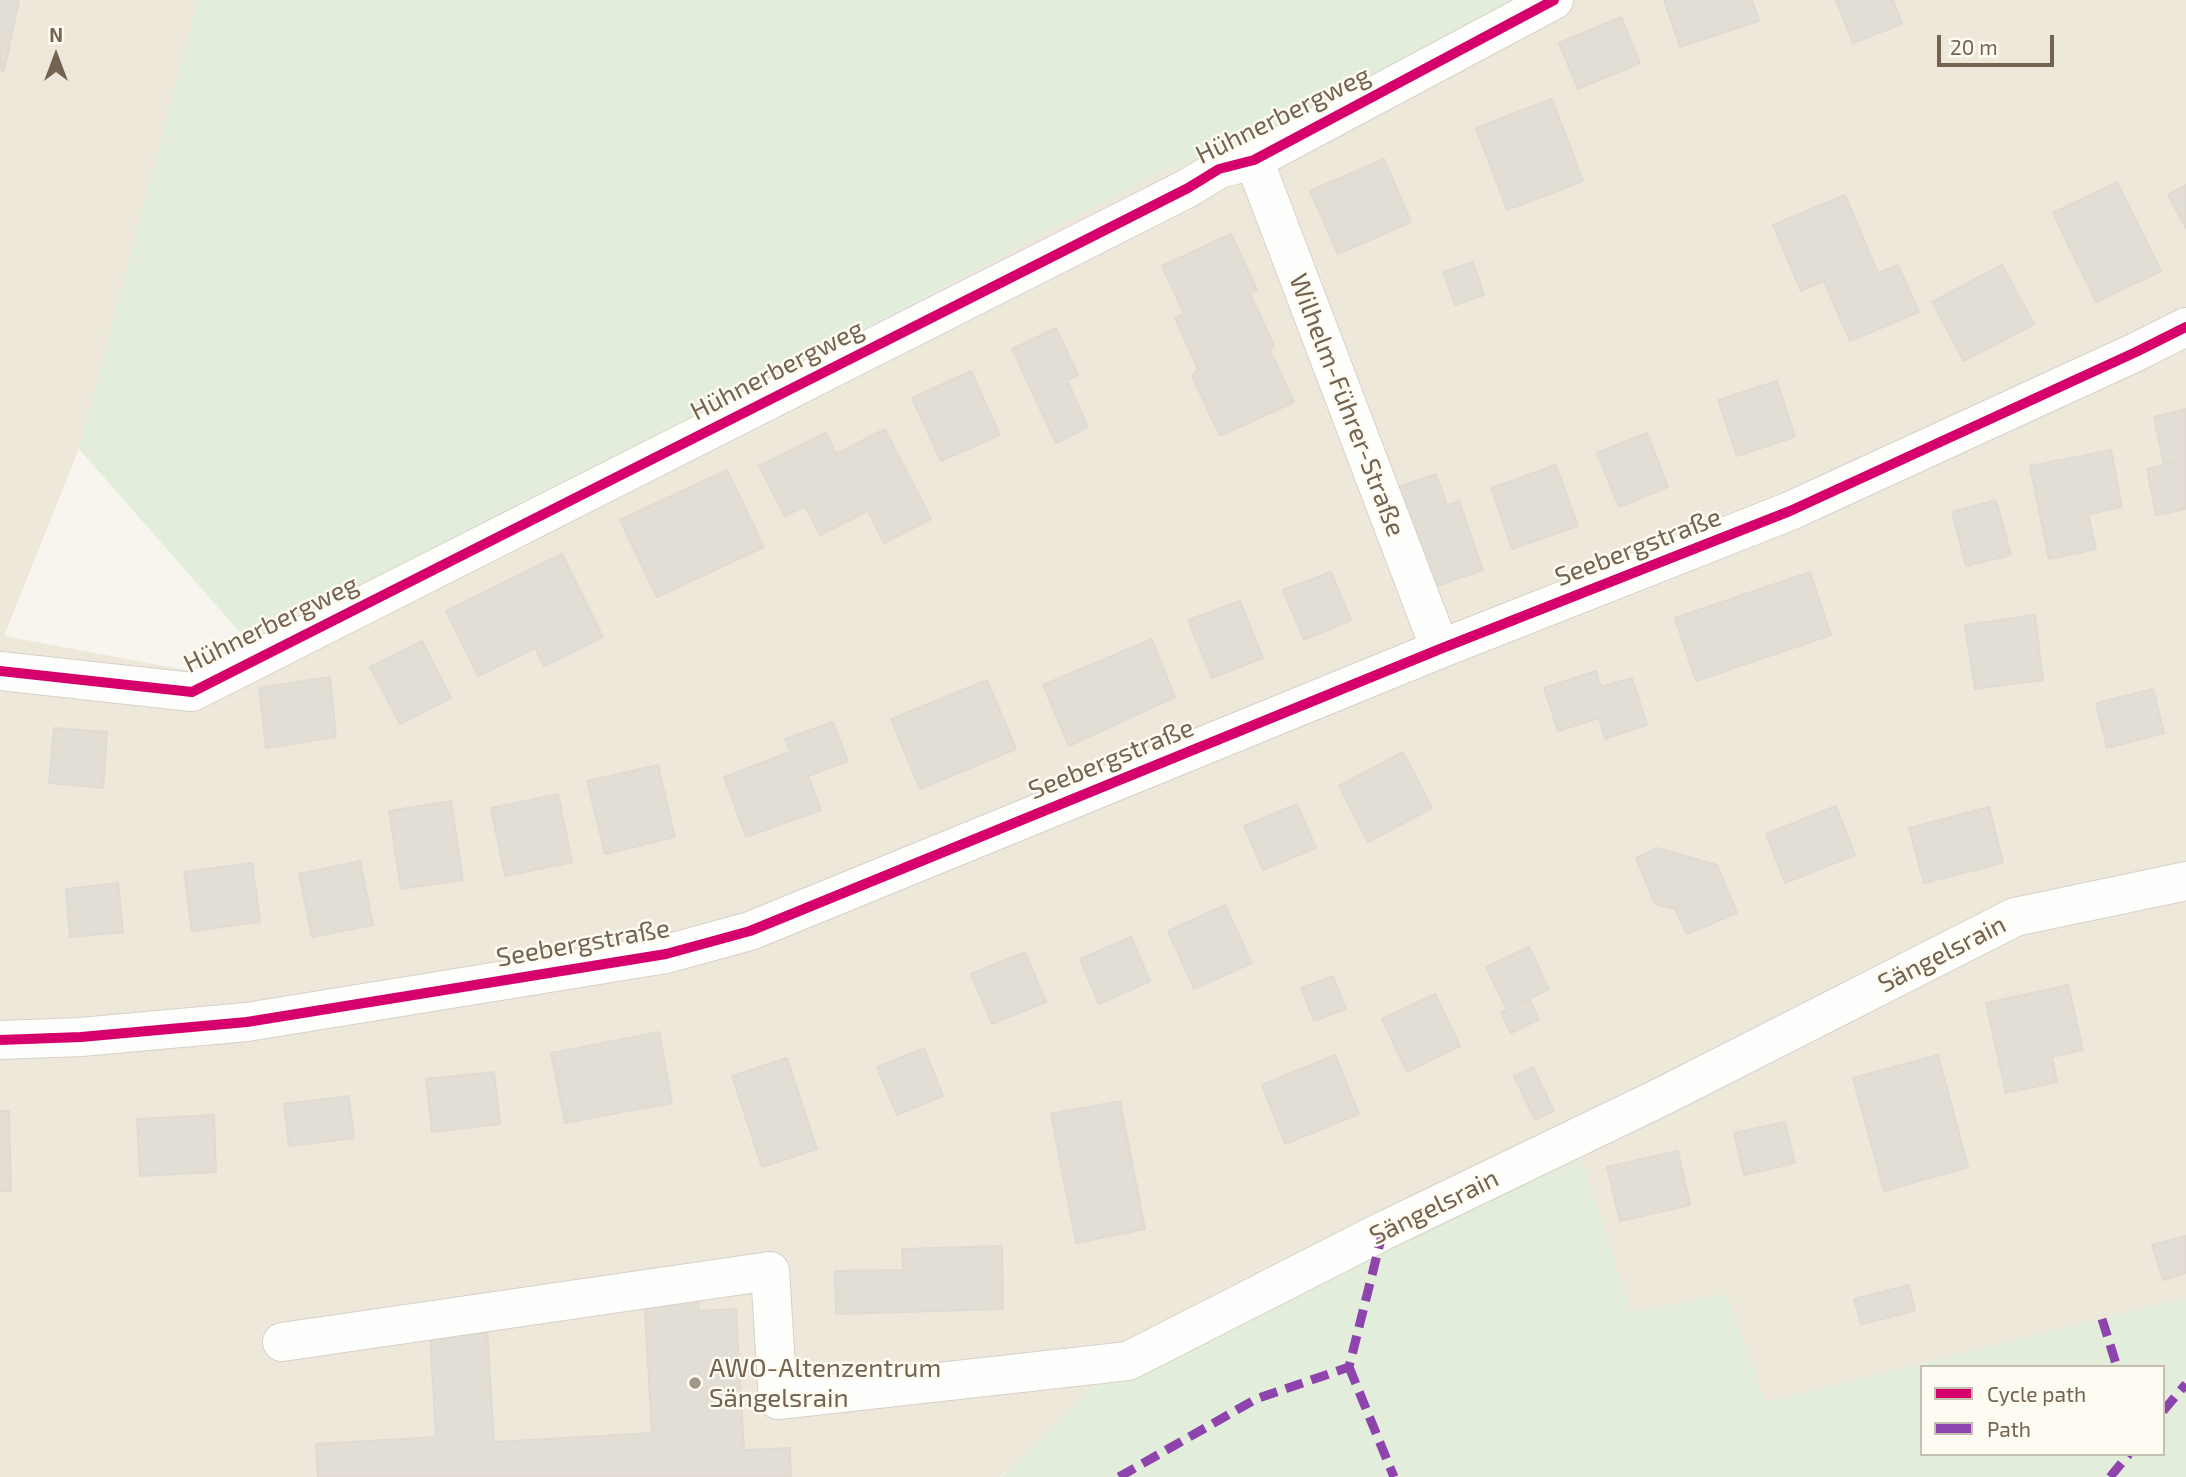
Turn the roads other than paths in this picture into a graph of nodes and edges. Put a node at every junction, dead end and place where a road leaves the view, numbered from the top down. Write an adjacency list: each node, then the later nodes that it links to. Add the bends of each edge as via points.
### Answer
1 (1554, 0): 2 (street, Hühnerbergweg)
2 (1254, 160): 4 (street, Wilhelm-Führer-Straße); 5 (street, Hühnerbergweg, via 1219,169 192,692)
3 (2186, 327): 4 (street, Seebergstraße, via 1790,511)
4 (1440, 649): 7 (street, Seebergstraße, via 750,931 666,954 247,1022)
5 (0, 671)
6 (2186, 881): 8 (street, Sängelsrain, via 2015,917 1128,1361 778,1399 770,1271)
7 (0, 1040)
8 (282, 1342)

